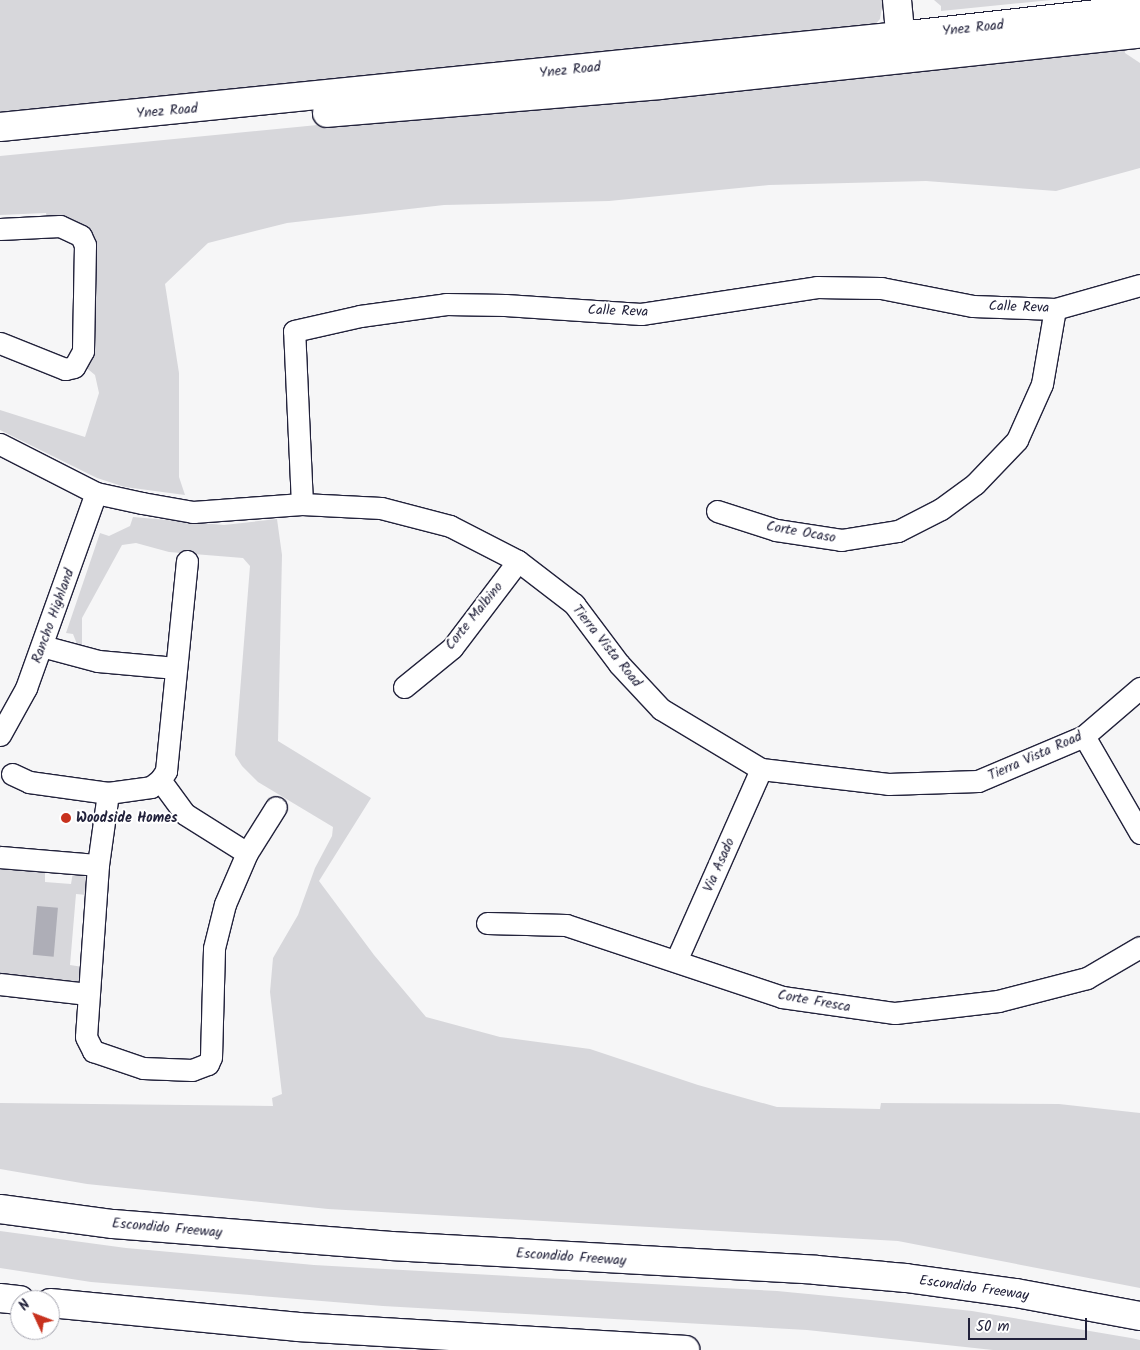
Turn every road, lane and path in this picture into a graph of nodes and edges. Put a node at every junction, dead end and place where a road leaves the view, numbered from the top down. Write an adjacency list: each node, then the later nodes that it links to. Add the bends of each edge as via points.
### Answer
1 (897, 0): 4 (main road)
2 (1140, 8): 4 (main road, Ynez Road)
3 (1140, 34): 4 (main road, Ynez Road)
4 (901, 47): 5 (main road, Ynez Road); 6 (main road, Ynez Road, via 659,85 203,123)
5 (0, 126)
6 (0, 144)
7 (0, 229): 10 (street, via 60,226 81,236 85,245 82,351 74,367 65,369)
8 (1140, 285): 9 (street, Calle Reva)
9 (1055, 309): 13 (street, Calle Reva, via 973,306 881,288 817,287 640,314 505,304 446,304 360,316 294,332); 14 (street, Corte Ocaso, via 1042,384 1017,440 975,484 941,509 898,531 841,540 776,530)
10 (0, 343)
11 (0, 444): 12 (street, Tierra Vista Road)
12 (96, 493): 13 (street, Tierra Vista Road, via 193,512); 17 (street, Rancho Highland)
13 (302, 504): 16 (street, Tierra Vista Road, via 381,508 450,526)
14 (717, 511)
15 (187, 561): 18 (street)
16 (518, 561): 19 (street, Corte Malbino, via 452,648); 23 (street, Tierra Vista Road, via 574,604 619,664 661,709)
17 (42, 646): 18 (street, via 98,661); 21 (street, Rancho Highland, via 26,688)
18 (176, 668): 25 (street, via 166,771)
19 (404, 686)
20 (1140, 688): 22 (street, Tierra Vista Road)
21 (0, 734)
22 (1084, 736): 23 (street, Tierra Vista Road, via 978,781 888,784); 28 (street)
23 (761, 769): 34 (street, Via Asado)
24 (12, 774): 26 (street, via 29,782)
25 (160, 780): 26 (street, via 151,787); 29 (street, via 185,814)
26 (108, 793): 31 (street)
27 (276, 806): 29 (street)
28 (1140, 833)
29 (247, 853): 36 (street, via 225,904 214,948 211,1057 208,1064 192,1070 143,1068 93,1052 86,1037)
30 (0, 857): 31 (street)
31 (98, 865): 36 (street)
32 (487, 924): 34 (street, Corte Fresca, via 566,925)
33 (1140, 947): 34 (street, Corte Fresca, via 1087,978 998,1001 895,1013 782,997)
34 (676, 961)
35 (0, 984): 36 (street)
36 (88, 994)
37 (0, 1199): 39 (main road)
38 (0, 1208): 39 (main road, Escondido Freeway)
39 (49, 1216): 41 (main road, Escondido Freeway, via 390,1246 826,1271 1016,1293)
40 (60, 1304): 42 (main road, via 299,1326)
41 (1140, 1316)
42 (685, 1350)

